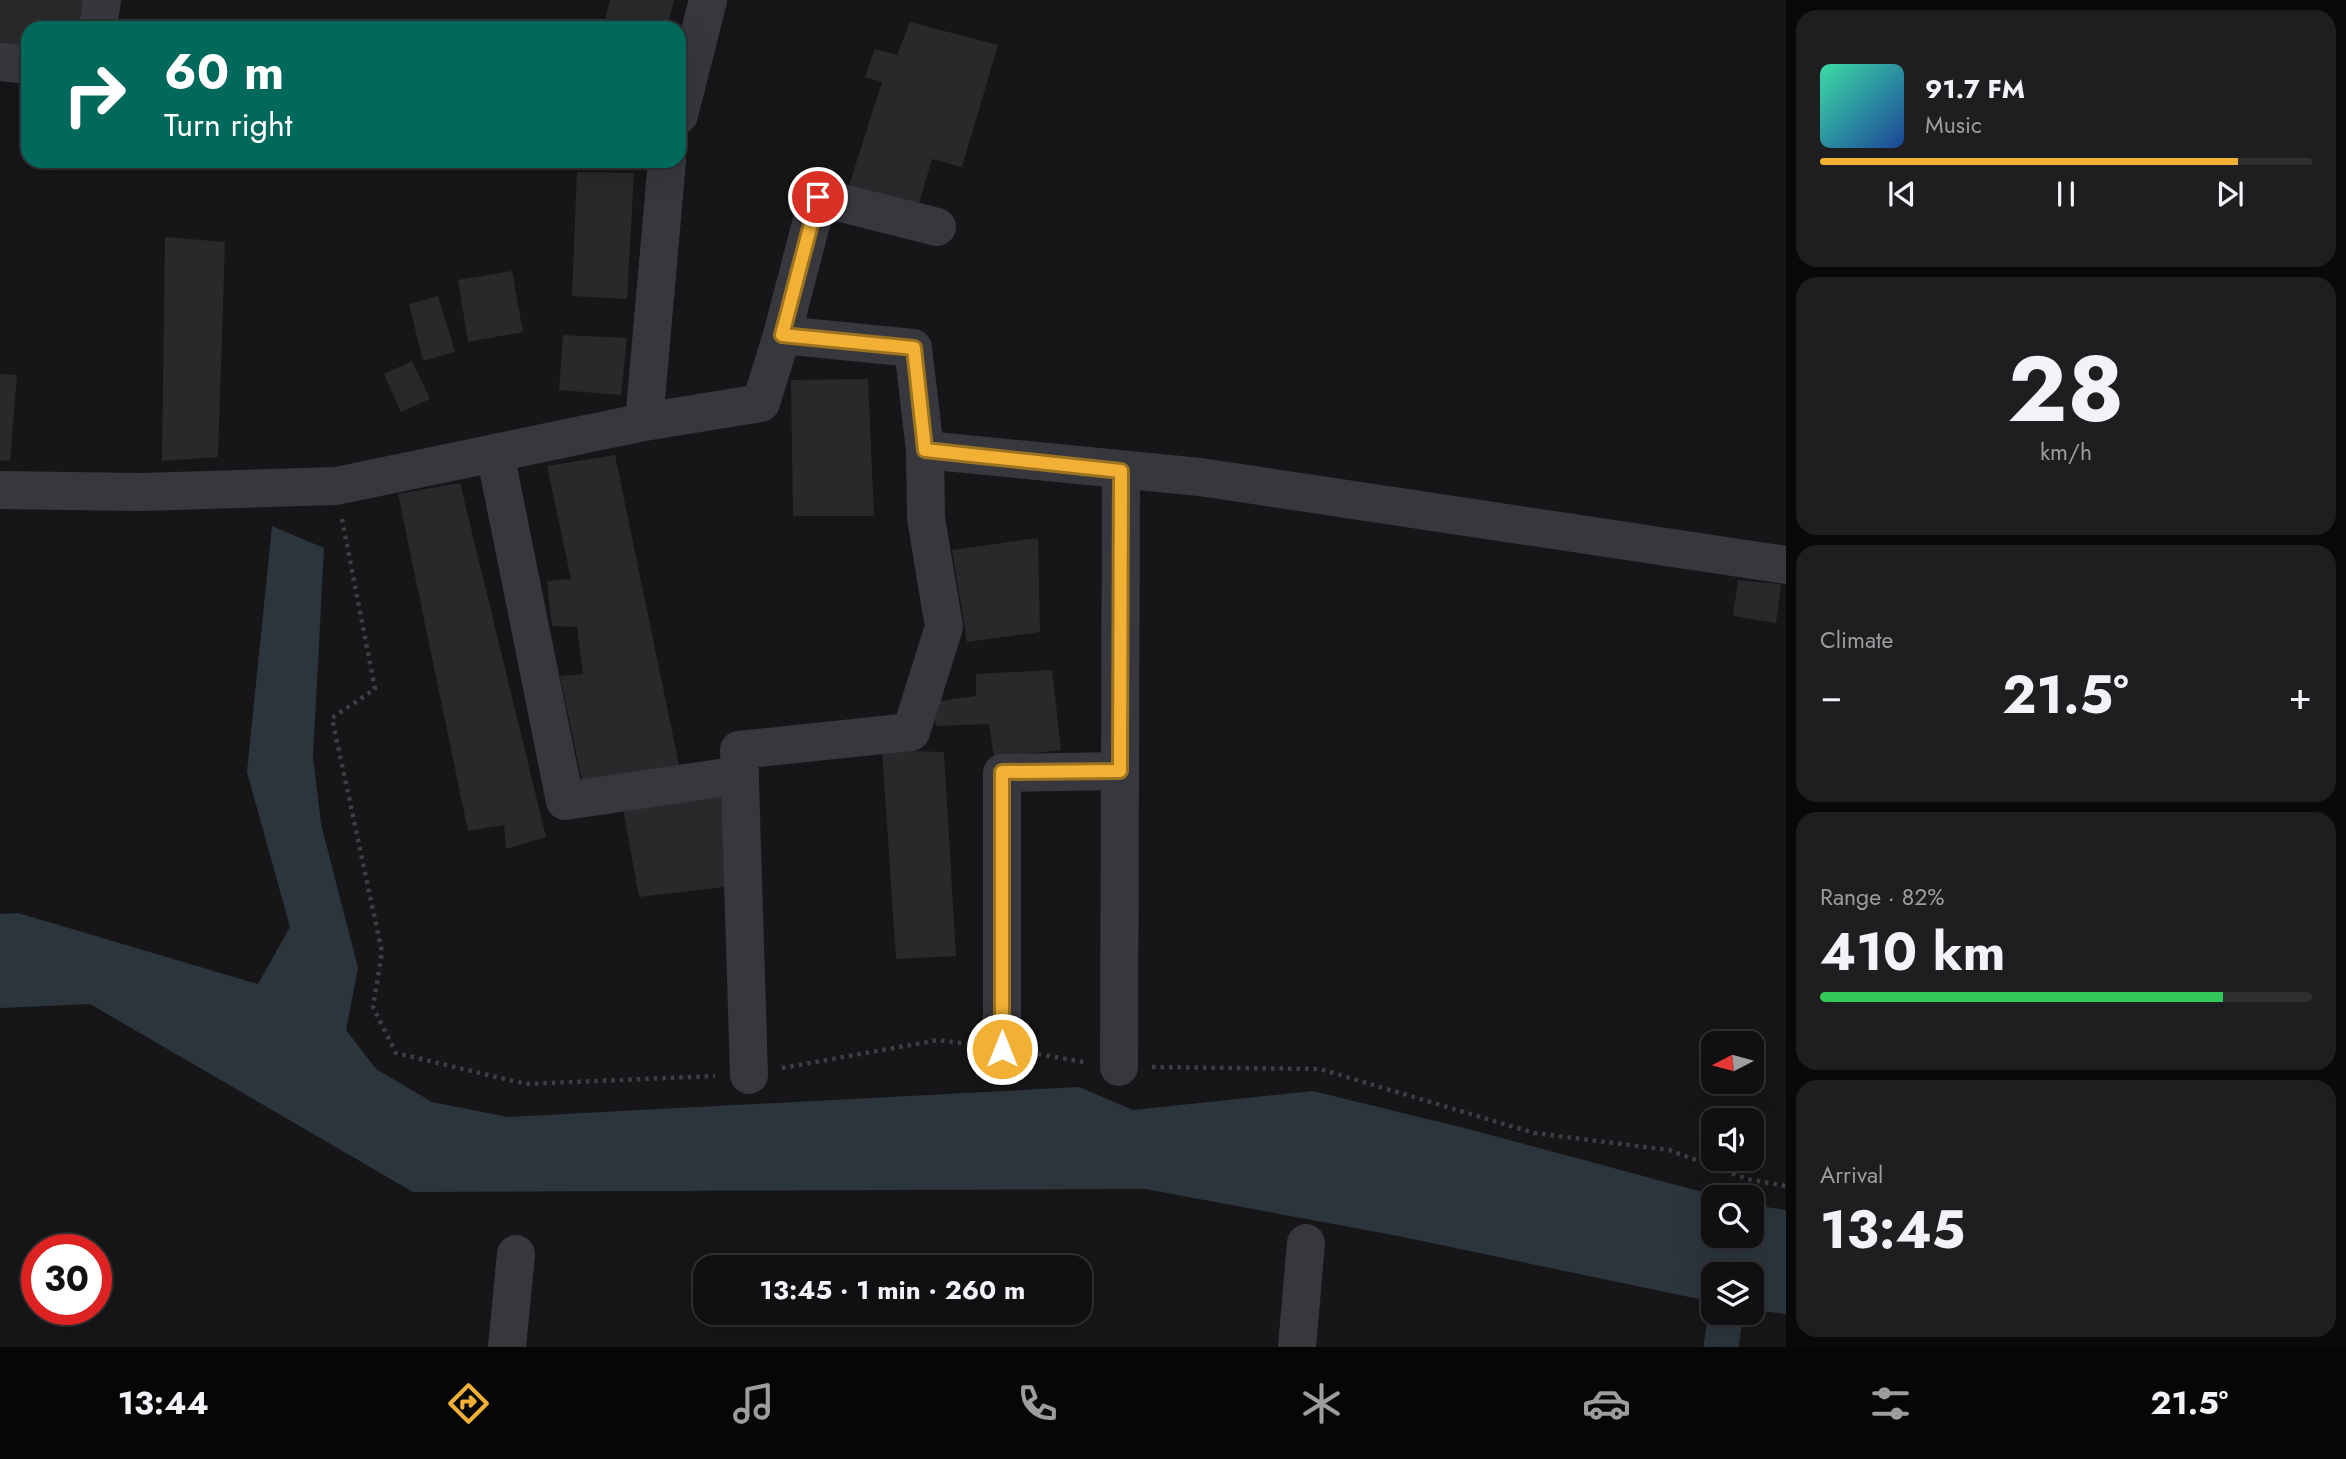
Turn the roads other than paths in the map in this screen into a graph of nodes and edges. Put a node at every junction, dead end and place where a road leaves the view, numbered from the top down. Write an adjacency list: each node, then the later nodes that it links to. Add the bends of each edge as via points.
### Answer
1 (102, 0): 3 (street)
2 (708, 0): 6 (street)
3 (99, 21)
4 (0, 62): 5 (street)
5 (21, 64)
6 (686, 87)
7 (666, 168): 10 (street)
8 (937, 226): 9 (street, via 818,197)
9 (782, 335): 10 (street, via 761,403); 11 (street, via 914,348)
10 (643, 422): 12 (street)
11 (925, 450): 13 (street); 17 (street, via 926,518 944,626 911,732 739,750)
12 (495, 453): 14 (street, via 336,486 141,492); 17 (street, via 565,801)
13 (1121, 471): 15 (street, via 1200,477); 16 (street)
14 (0, 490)
15 (1786, 565)
16 (1120, 771): 18 (street, via 1002,772); 19 (street)
17 (740, 775): 20 (street)
18 (1002, 1049)
19 (1119, 1067)
20 (749, 1074)
21 (1306, 1243): 24 (street)
22 (516, 1254): 23 (street)
23 (507, 1347)
24 (1297, 1347)

